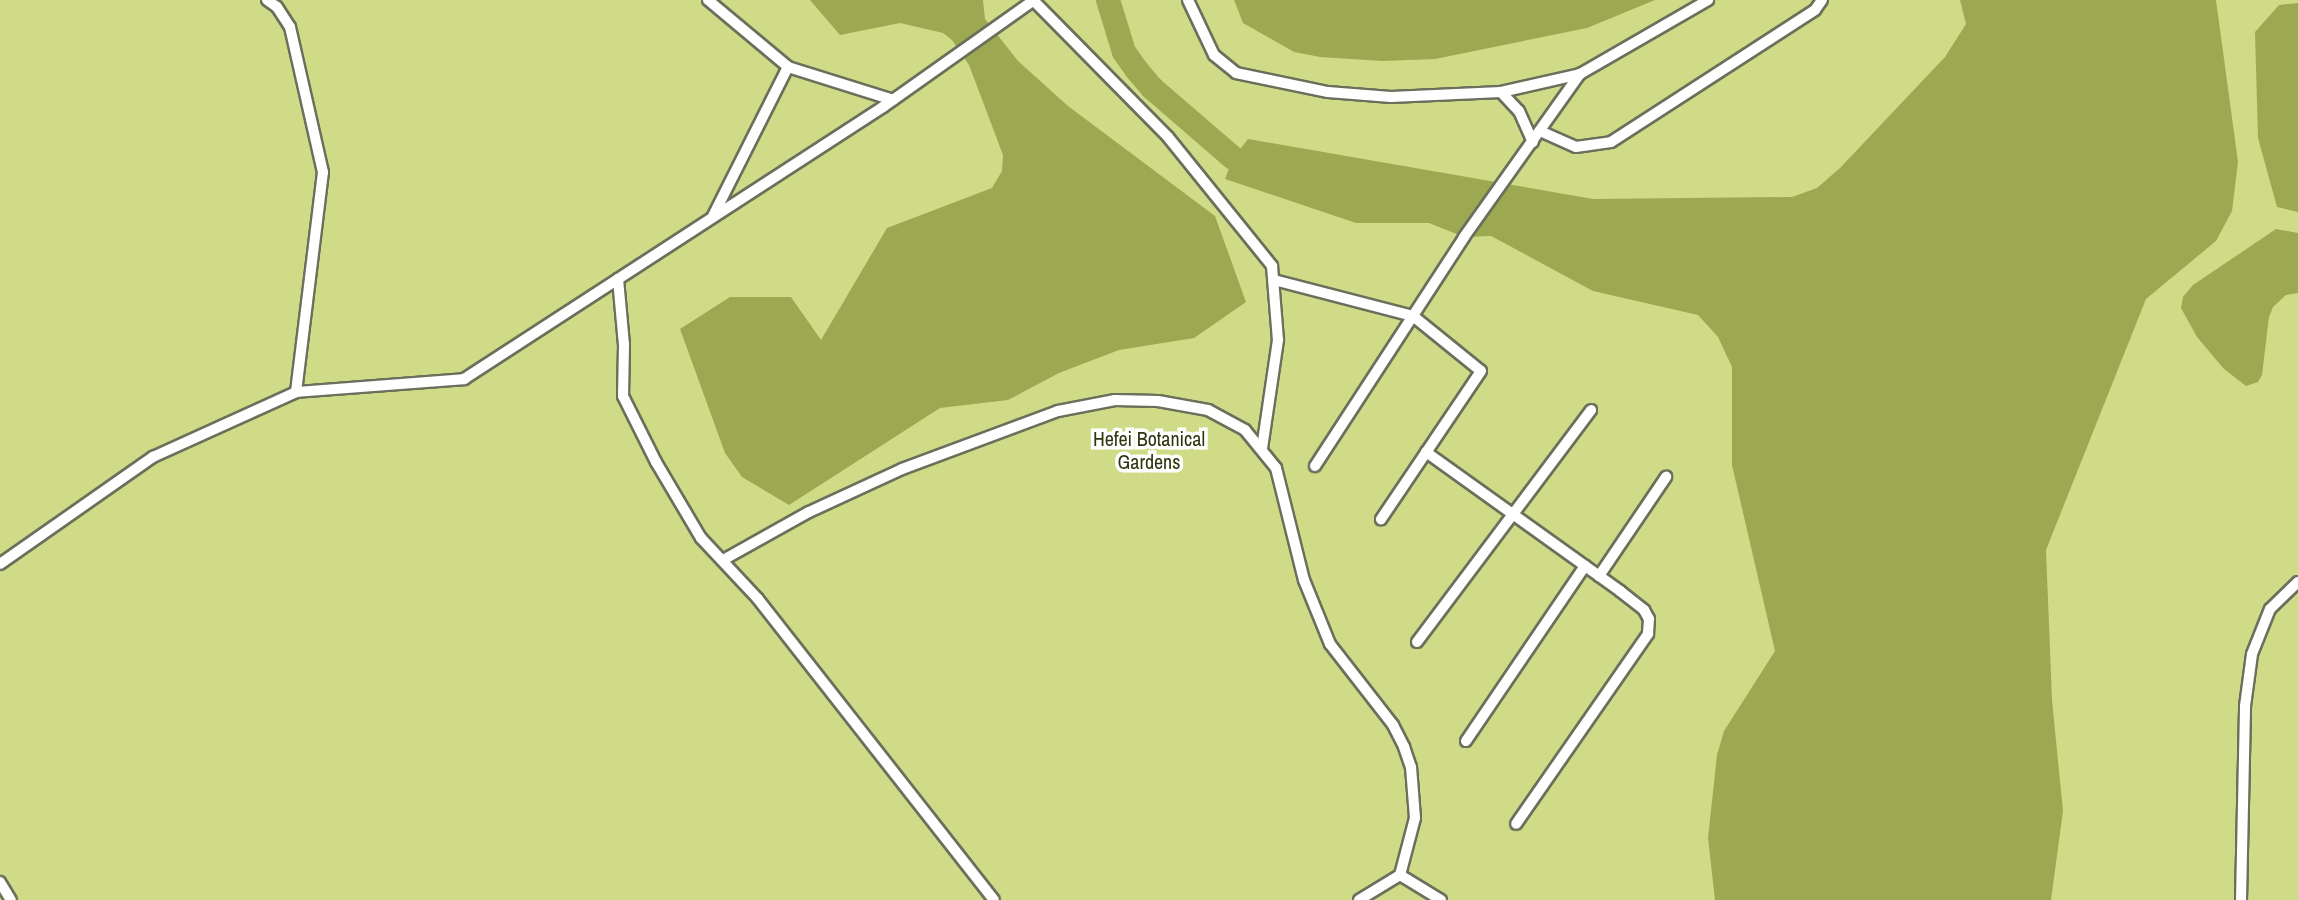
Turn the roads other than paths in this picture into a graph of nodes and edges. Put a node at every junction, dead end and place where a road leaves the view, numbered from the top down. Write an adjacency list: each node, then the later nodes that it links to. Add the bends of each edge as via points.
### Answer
1 (267, 0): 17 (lane, via 290,27 323,172)
2 (708, 0): 7 (lane)
3 (1034, 0): 10 (lane); 15 (lane, via 1168,137 1265,255)
4 (1188, 0): 9 (lane, via 1214,55 1227,69 1248,78 1391,97)
5 (1708, 0): 8 (lane)
6 (1822, 0): 11 (lane, via 1815,10 1611,142 1576,147)
7 (788, 67): 10 (lane); 13 (lane)
8 (1580, 74): 9 (lane); 11 (lane)
9 (1501, 92): 12 (lane, via 1519,111)
10 (893, 100): 13 (lane)
11 (1540, 131): 12 (lane)
12 (1533, 142): 16 (lane)
13 (712, 218): 14 (lane)
14 (618, 279): 17 (lane, via 464,379); 25 (lane, via 623,396 701,538)
15 (1274, 280): 16 (lane); 19 (lane, via 1278,340)
16 (1413, 316): 20 (lane, via 1481,371); 21 (lane)
17 (296, 392): 26 (lane, via 153,457)
18 (1591, 410): 23 (lane)
19 (1262, 448): 25 (lane, via 1245,430 1208,410 1115,400 1058,411 902,469); 33 (lane, via 1276,468 1304,580 1330,644 1393,725 1411,767 1415,818)
20 (1426, 452): 23 (lane); 24 (lane)
21 (1315, 466)
22 (1666, 477): 28 (lane)
23 (1515, 516): 27 (lane); 30 (lane)
24 (1381, 519)
25 (723, 560): 36 (lane)
26 (0, 564)
27 (1585, 566): 28 (lane); 31 (lane)
28 (1599, 576): 32 (lane, via 1644,610 1648,634)
29 (2298, 582): 39 (lane, via 2270,609 2252,654 2245,706)
30 (1417, 642)
31 (1466, 741)
32 (1516, 824)
33 (1400, 875): 37 (lane); 38 (lane)
34 (0, 882): 35 (lane)
35 (11, 900)
36 (994, 900)
37 (1359, 900)
38 (1441, 900)
39 (2241, 900)

